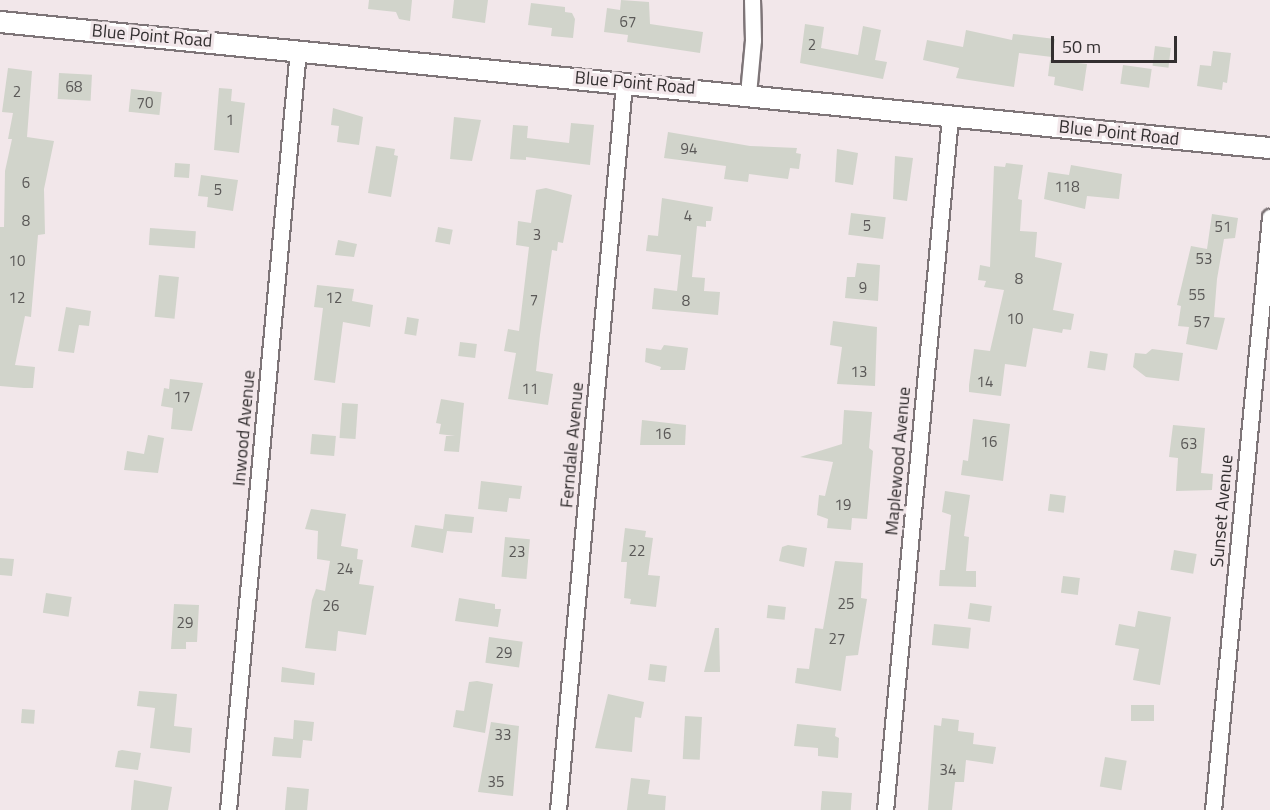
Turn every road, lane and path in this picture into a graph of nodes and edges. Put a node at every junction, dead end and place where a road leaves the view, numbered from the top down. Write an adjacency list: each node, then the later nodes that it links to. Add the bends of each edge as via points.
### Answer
1 (752, 0): 5 (street)
2 (0, 22): 3 (street, Blue Point Road)
3 (298, 49): 4 (street, Blue Point Road); 9 (street, Inwood Avenue)
4 (624, 83): 5 (street, Blue Point Road); 10 (street, Ferndale Avenue)
5 (748, 94): 6 (street, Blue Point Road)
6 (950, 117): 7 (street, Blue Point Road); 11 (street, Maplewood Avenue)
7 (1270, 148)
8 (1270, 217): 12 (street, Sunset Avenue)
9 (228, 810)
10 (558, 810)
11 (885, 810)
12 (1213, 810)

